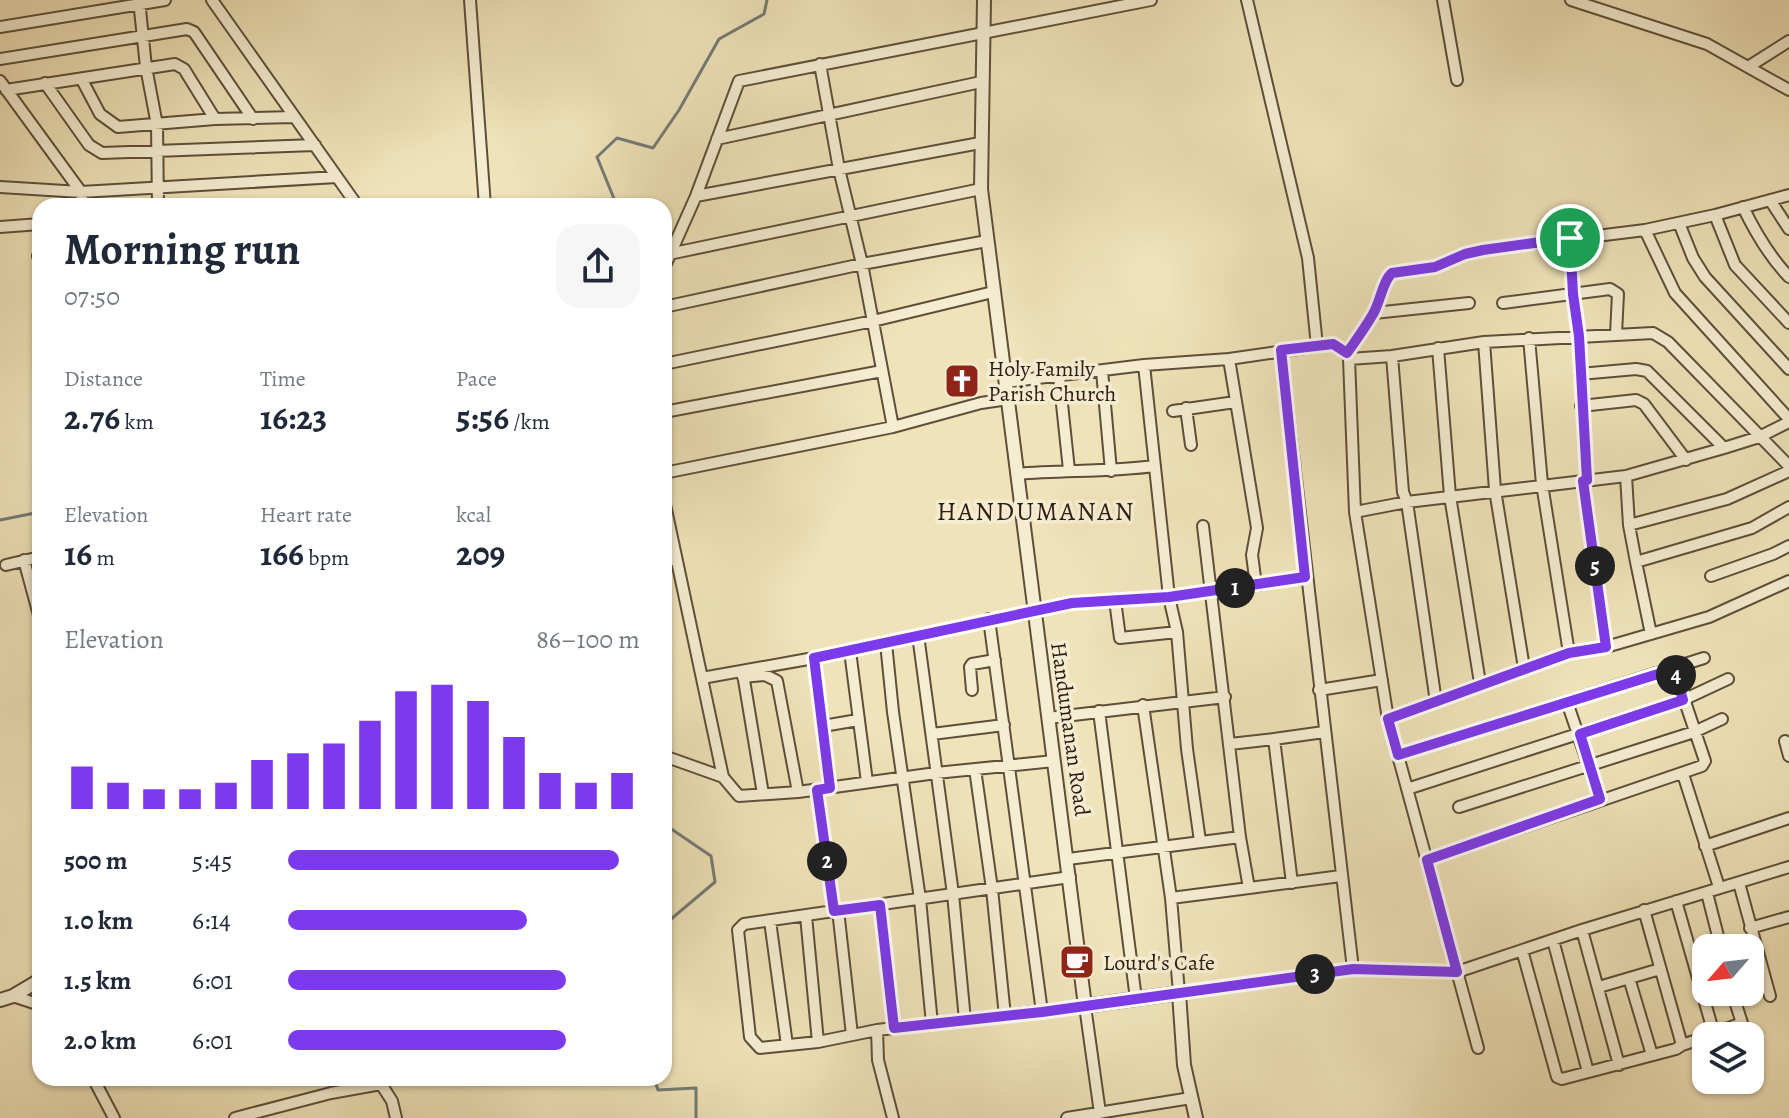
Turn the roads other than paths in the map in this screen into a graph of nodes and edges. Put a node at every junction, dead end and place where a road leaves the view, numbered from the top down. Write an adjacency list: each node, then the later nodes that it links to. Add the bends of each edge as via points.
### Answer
1 (165, 0): 9 (street)
2 (212, 0): 25 (street)
3 (470, 0): 44 (street)
4 (984, 0): 11 (street, Handumanan Road)
5 (1151, 0): 11 (street)
6 (1247, 0): 72 (street, via 1308,258)
7 (1443, 0): 19 (street)
8 (1571, 0): 17 (street, via 1707,44)
9 (140, 2): 10 (street); 12 (street)
10 (0, 27)
11 (983, 32): 15 (street); 20 (street, Handumanan Road)
12 (143, 35): 14 (street); 16 (street); 27 (street, via 194,32)
13 (1789, 41): 17 (street)
14 (0, 59)
15 (820, 64): 24 (street); 29 (street, via 739,81)
16 (146, 67): 18 (street); 26 (street, via 180,65); 28 (street)
17 (1748, 67): 23 (street)
18 (82, 80): 21 (street); 28 (street, via 100,114 118,127)
19 (1457, 80)
20 (981, 82): 24 (street); 30 (street, Handumanan Road)
21 (45, 83): 22 (street); 32 (street, via 89,145 102,153)
22 (3, 86): 38 (street)
23 (1789, 90)
24 (830, 113): 29 (street); 33 (street)
25 (294, 117): 27 (street); 31 (street)
26 (215, 119): 27 (street); 28 (street)
27 (253, 119)
28 (157, 125): 32 (street)
29 (717, 139): 40 (street)
30 (980, 143): 33 (street); 37 (street, Handumanan Road)
31 (315, 145): 32 (street); 34 (street)
32 (158, 152): 36 (street)
33 (839, 169): 40 (street); 47 (street)
34 (337, 177): 36 (street); 43 (street)
35 (0, 187): 38 (street)
36 (158, 187): 38 (street); 42 (street)
37 (981, 189): 47 (street); 55 (street, Handumanan Road)
38 (81, 192): 41 (street)
39 (1789, 195): 45 (street)
40 (696, 196): 56 (street)
41 (82, 198)
42 (158, 198)
43 (352, 198)
44 (484, 198)
45 (1770, 200): 46 (street); 52 (street)
46 (1743, 207): 48 (street); 59 (street)
47 (849, 214): 57 (street); 58 (street)
48 (1715, 215): 49 (street); 67 (street, via 1735,265)
49 (1679, 223): 53 (street); 80 (street, via 1705,277)
50 (32, 225): 51 (street)
51 (0, 227)
52 (1789, 229)
53 (1645, 230): 54 (street); 92 (street, via 1675,293)
54 (1570, 238): 61 (street); 65 (street, via 1483,250 1435,267 1392,273)
55 (987, 241): 58 (street); 60 (street, Handumanan Road)
56 (672, 248)
57 (672, 253)
58 (862, 264): 64 (street); 66 (street)
59 (1789, 277)
60 (993, 292): 66 (street); 85 (street, Handumanan Road)
61 (1573, 294): 63 (street); 68 (street, via 1616,292); 69 (street)
62 (1469, 303): 65 (street)
63 (1503, 303)
64 (672, 305)
65 (1374, 313): 75 (street)
66 (873, 321): 78 (street); 81 (street)
67 (1789, 323)
68 (1616, 334): 69 (street); 94 (street, via 1660,336)
69 (1579, 336): 70 (street); 83 (street)
70 (1529, 338): 71 (street); 106 (street)
71 (1484, 342): 73 (street); 107 (street)
72 (1317, 346): 74 (street); 75 (street, via 1333,344)
73 (1438, 348): 76 (street); 108 (street)
74 (1281, 350): 77 (street); 123 (street)
75 (1348, 356): 76 (street); 111 (street)
76 (1392, 356): 109 (street)
77 (1229, 359): 79 (street); 87 (street)
78 (672, 362)
79 (1144, 365): 82 (street); 98 (street)
80 (1789, 369)
81 (882, 371): 90 (street); 93 (street)
82 (1102, 371): 84 (street); 102 (street)
83 (1580, 374): 88 (street); 96 (street, via 1647,371)
84 (1059, 376): 85 (street); 100 (street)
85 (1006, 382): 86 (street, Handumanan Road)
86 (1008, 399): 93 (street); 103 (street, Handumanan Road)
87 (1235, 402): 89 (street); 125 (street, via 1257,528 1252,555)
88 (1581, 406): 97 (street, via 1636,400 1644,404); 105 (street)
89 (1186, 408): 91 (street); 95 (street)
90 (672, 410)
91 (1173, 411)
92 (1789, 420): 94 (street)
93 (893, 427): 101 (street)
94 (1759, 437): 96 (street); 99 (street)
95 (1191, 445)
96 (1724, 448): 97 (street)
97 (1686, 460): 104 (street)
98 (1155, 466): 102 (street); 128 (street)
99 (1789, 469): 112 (street, via 1727,499)
100 (1069, 470): 102 (street); 103 (street)
101 (672, 471)
102 (1111, 471)
103 (1017, 474): 130 (street, Handumanan Road)
104 (1626, 476): 105 (street); 112 (street)
105 (1585, 481): 106 (street); 136 (street)
106 (1542, 484): 107 (street); 138 (street)
107 (1495, 490): 108 (street); 142 (street)
108 (1450, 496): 109 (street); 148 (street)
109 (1407, 502): 111 (street); 154 (street)
110 (1789, 507): 120 (street, via 1752,528)
111 (1355, 512): 147 (street)
112 (1629, 525): 120 (street)
113 (1203, 526): 127 (street)
114 (672, 542): 117 (street)
115 (1789, 546): 122 (street)
116 (32, 558): 119 (street)
117 (675, 558): 118 (street); 145 (street)
118 (672, 559)
119 (24, 560): 121 (street); 126 (street)
120 (1636, 562): 133 (street)
121 (6, 565)
122 (1711, 576)
123 (1305, 577): 125 (street); 150 (street)
124 (1789, 581): 133 (street, via 1709,617)
125 (1256, 585): 127 (street)
126 (32, 590)
127 (1211, 591): 128 (street); 151 (street)
128 (1169, 597): 129 (street); 132 (street)
129 (1115, 600): 130 (street); 132 (street, via 1120,638)
130 (1035, 610): 131 (street); 158 (street, Handumanan Road)
131 (989, 619): 134 (street); 141 (street)
132 (1177, 632): 153 (street)
133 (1651, 634): 136 (street)
134 (918, 635): 135 (street); 166 (street)
135 (886, 643): 137 (street); 181 (street)
136 (1606, 647): 138 (street)
137 (850, 651): 139 (street); 161 (street)
138 (1569, 653): 142 (street)
139 (814, 658): 144 (street); 163 (street)
140 (1704, 658): 143 (street)
141 (995, 660): 149 (street, via 972,664); 162 (street)
142 (1524, 668): 148 (street)
143 (1674, 669): 152 (street); 155 (street)
144 (743, 674): 145 (street); 186 (street, via 777,681); 187 (street)
145 (702, 678): 180 (street)
146 (1728, 679): 152 (street)
147 (1382, 680): 150 (street); 159 (street)
148 (1480, 683): 154 (street)
149 (972, 690)
150 (1319, 690): 164 (street)
151 (1225, 697): 153 (street); 170 (street)
152 (1683, 700): 165 (street); 167 (street)
153 (1183, 701): 156 (street); 192 (street)
154 (1436, 702): 159 (street)
155 (1567, 702): 167 (street); 171 (street)
156 (1143, 705): 157 (street); 193 (street)
157 (1099, 711): 158 (street); 195 (street)
158 (1048, 718): 174 (street, Handumanan Road)
159 (1388, 719): 171 (street)
160 (1722, 719): 165 (street)
161 (858, 720): 163 (street); 182 (street)
162 (1004, 725): 166 (street); 175 (street)
163 (823, 726): 183 (street)
164 (1324, 732): 168 (street); 199 (street)
165 (1694, 732): 176 (street); 179 (street, via 1705,764)
166 (932, 734): 178 (street)
167 (1580, 734): 176 (street); 184 (street)
168 (1274, 739): 170 (street); 201 (street)
169 (1785, 741): 172 (street)
170 (1230, 744): 191 (street)
171 (1398, 755): 184 (street)
172 (1789, 756)
173 (672, 759): 180 (street)
174 (1054, 761): 175 (street); 196 (street, Handumanan Road)
175 (1009, 766): 177 (street); 203 (street)
176 (1590, 766): 188 (street); 189 (street)
177 (975, 769): 178 (street); 206 (street)
178 (936, 773): 181 (street); 208 (street)
179 (1683, 774): 188 (street); 194 (street)
180 (723, 777): 187 (street, via 739,796)
181 (902, 778): 182 (street); 210 (street)
182 (867, 782): 183 (street)
183 (830, 788): 185 (street)
184 (1407, 789): 197 (street)
185 (817, 790): 186 (street); 214 (street)
186 (798, 792): 187 (street)
187 (763, 794)
188 (1600, 799): 197 (street)
189 (1459, 807)
190 (1789, 818): 194 (street)
191 (1240, 837): 192 (street); 205 (street)
192 (1200, 841): 193 (street)
193 (1162, 846): 195 (street); 209 (street)
194 (1705, 846): 204 (street)
195 (1119, 852): 196 (street); 232 (street)
196 (1068, 859): 200 (street, Handumanan Road)
197 (1427, 860): 225 (street)
198 (1789, 867): 202 (street)
199 (1341, 876): 201 (street); 223 (street)
200 (1070, 877): 203 (street); 234 (street, Handumanan Road)
201 (1292, 883): 205 (street)
202 (1739, 883): 204 (street); 218 (street)
203 (1027, 884): 206 (street); 235 (street)
204 (1719, 887): 207 (street)
205 (1249, 888): 209 (street)
206 (992, 889): 208 (street); 236 (street)
207 (1707, 893): 211 (street); 220 (street)
208 (953, 894): 210 (street); 237 (street)
209 (1171, 898): 229 (street)
210 (920, 899): 212 (street); 239 (street)
211 (1676, 901): 213 (street); 238 (street)
212 (880, 905): 214 (street); 240 (street)
213 (1644, 910): 219 (street); 224 (street)
214 (836, 911): 215 (street); 242 (street)
215 (806, 916): 217 (street); 243 (street)
216 (1789, 917): 218 (street)
217 (770, 921): 245 (street); 245 (street, via 744,924 738,930 750,1037 760,1048)
218 (1750, 928): 230 (street)
219 (1582, 930): 221 (street); 228 (street)
220 (1717, 934)
221 (1553, 940): 222 (street); 250 (street)
222 (1522, 950): 225 (street); 250 (street, via 1555,1072 1562,1079)
223 (1353, 969): 225 (street); 229 (street)
224 (1660, 969): 226 (street); 246 (street)
225 (1457, 972): 247 (street)
226 (1629, 978): 228 (street); 248 (street)
227 (32, 984): 231 (street)
228 (1599, 987): 249 (street)
229 (1179, 993): 232 (street); 254 (street)
230 (1770, 996)
231 (6, 998): 233 (street)
232 (1136, 999): 234 (street)
233 (32, 1003)
234 (1085, 1006): 235 (street); 255 (street)
235 (1042, 1012): 236 (street)
236 (1005, 1016): 237 (street)
237 (965, 1020): 239 (street)
238 (1706, 1022)
239 (932, 1024): 240 (street)
240 (894, 1028): 241 (street)
241 (877, 1030): 242 (street); 259 (street, via 878,1060)
242 (852, 1035): 243 (street)
243 (818, 1042): 245 (street)
244 (1692, 1042): 246 (street)
245 (787, 1045)
246 (1682, 1045): 248 (street)
247 (1478, 1048)
248 (1652, 1055): 249 (street)
249 (1619, 1065): 250 (street)
250 (1588, 1072)
251 (97, 1086): 256 (street)
252 (360, 1086): 257 (street)
253 (383, 1086): 258 (street)
254 (1191, 1098): 255 (street); 261 (street)
255 (1100, 1113): 260 (street)
256 (114, 1118)
257 (235, 1118)
258 (396, 1118)
259 (893, 1118)
260 (1067, 1118)
261 (1196, 1118)

